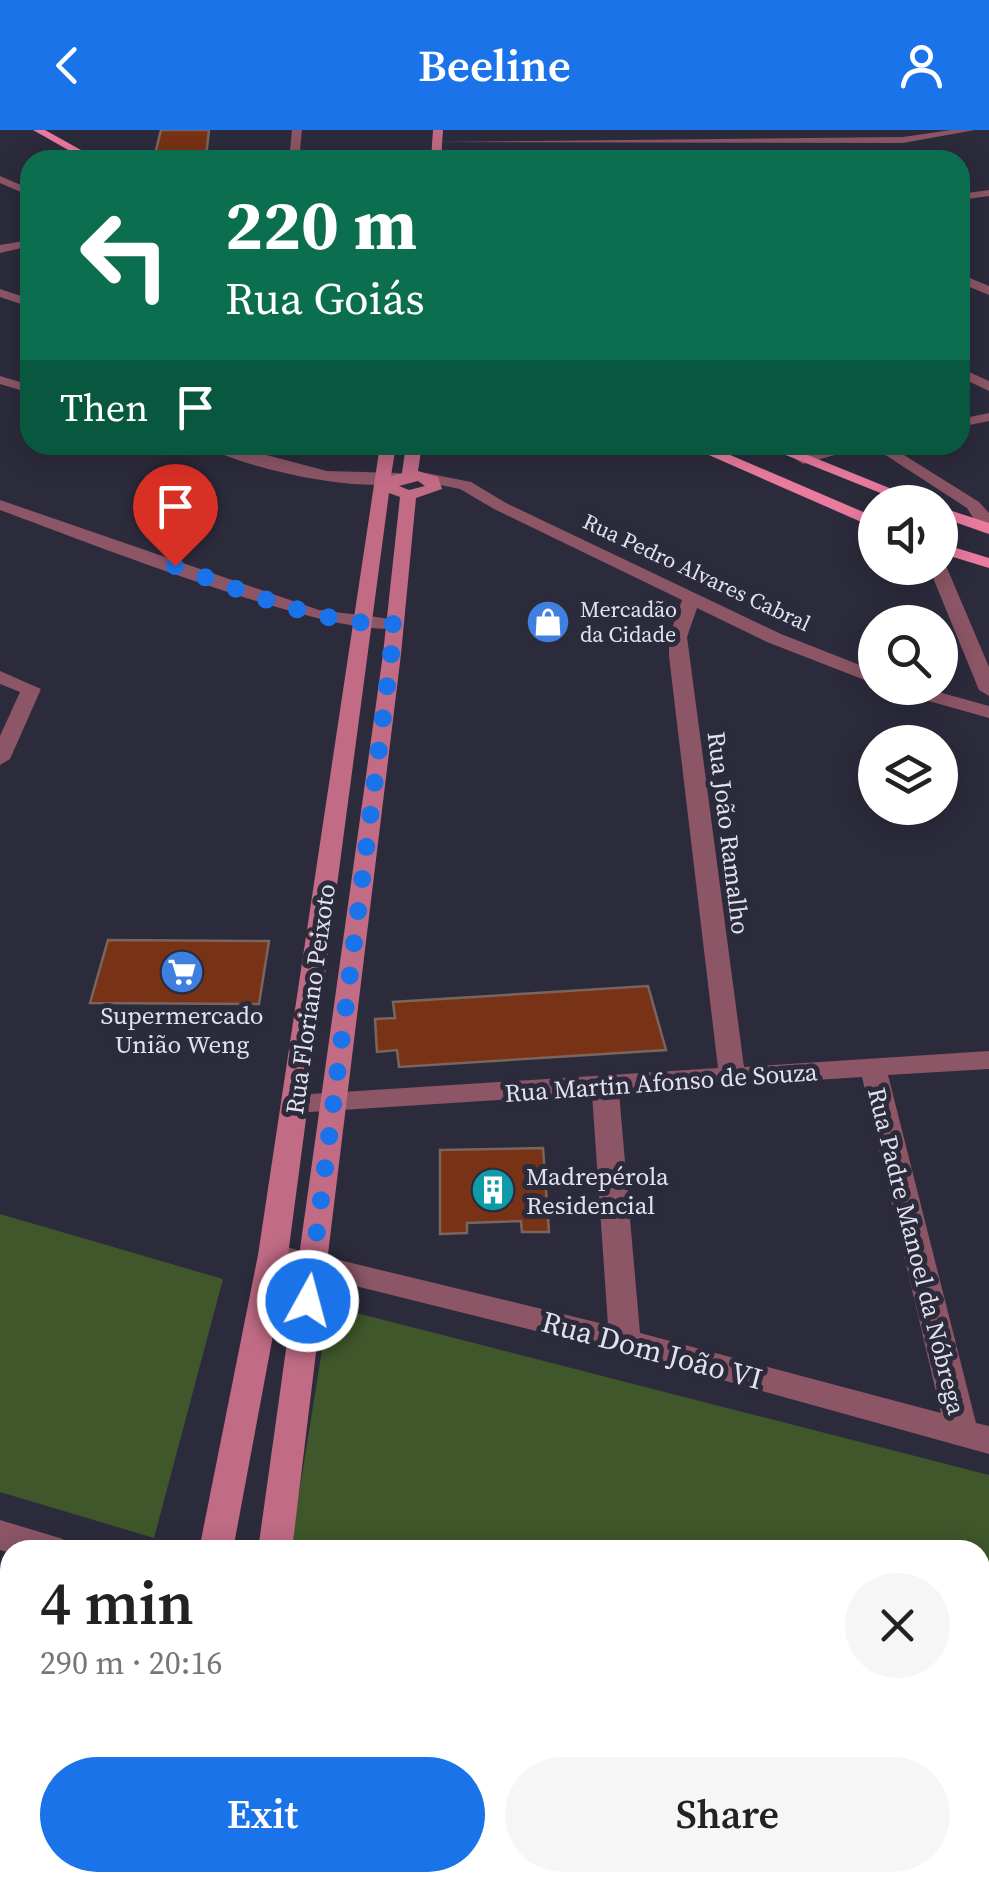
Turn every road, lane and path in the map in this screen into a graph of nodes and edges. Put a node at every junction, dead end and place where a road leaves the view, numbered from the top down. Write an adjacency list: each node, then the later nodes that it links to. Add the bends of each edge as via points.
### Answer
1 (22, 130): 10 (main road)
2 (38, 130): 11 (main road)
3 (613, 130): 8 (street)
4 (970, 130): 5 (street, via 903,140); 7 (street)
5 (784, 135): 9 (street)
6 (438, 136): 8 (street)
7 (989, 136)
8 (622, 141): 9 (street)
9 (662, 141): 12 (street)
10 (58, 150)
11 (75, 150)
12 (673, 150)
13 (245, 455): 22 (street, Rua Pedro Alvares Cabral, via 356,493)
14 (392, 455): 22 (main road, Rua Floriano Peixoto)
15 (411, 455): 22 (main road, Rua Floriano Peixoto)
16 (717, 455): 24 (main road)
17 (793, 455): 20 (main road)
18 (820, 455): 20 (street)
19 (894, 455): 26 (street, via 973,506)
20 (803, 459): 21 (main road)
21 (871, 485)
22 (403, 486): 30 (street, Rua Pedro Alvares Cabral, via 500,506); 31 (main road, Rua Floriano Peixoto); 32 (main road, Rua Floriano Peixoto)
23 (0, 505): 31 (street, via 314,615)
24 (858, 516)
25 (958, 518): 26 (main road)
26 (988, 529)
27 (958, 559): 28 (main road)
28 (989, 564)
29 (951, 585): 36 (street)
30 (691, 599): 33 (street, Rua Pedro Alvares Cabral); 43 (street, Rua João Ramalho, via 678,656)
31 (364, 624): 32 (street); 45 (main road, Rua Floriano Peixoto)
32 (395, 624): 46 (main road, Rua Floriano Peixoto)
33 (858, 671)
34 (0, 677): 35 (street)
35 (30, 690): 37 (street); 40 (street)
36 (989, 690)
37 (0, 691)
38 (958, 703): 39 (street)
39 (989, 712)
40 (0, 759)
41 (989, 1060): 42 (street, Rua Martin Afonso de Souza)
42 (873, 1069): 43 (street, Rua Martin Afonso de Souza); 50 (street, Rua Padre Manoel da Nóbrega)
43 (732, 1076): 44 (street, Rua Martin Afonso de Souza)
44 (605, 1086): 46 (street, Rua Martin Afonso de Souza); 49 (street)
45 (295, 1104): 46 (street, Rua Martin Afonso de Souza); 47 (main road, Rua Floriano Peixoto)
46 (334, 1104): 48 (main road, Rua Floriano Peixoto)
47 (274, 1255): 48 (street, Rua Dom João VI); 51 (main road, Rua Floriano Peixoto)
48 (313, 1266): 49 (street, Rua Dom João VI); 52 (main road, Rua Floriano Peixoto)
49 (625, 1341): 50 (street, Rua Dom João VI)
50 (975, 1437)
51 (218, 1540)
52 (275, 1540)

